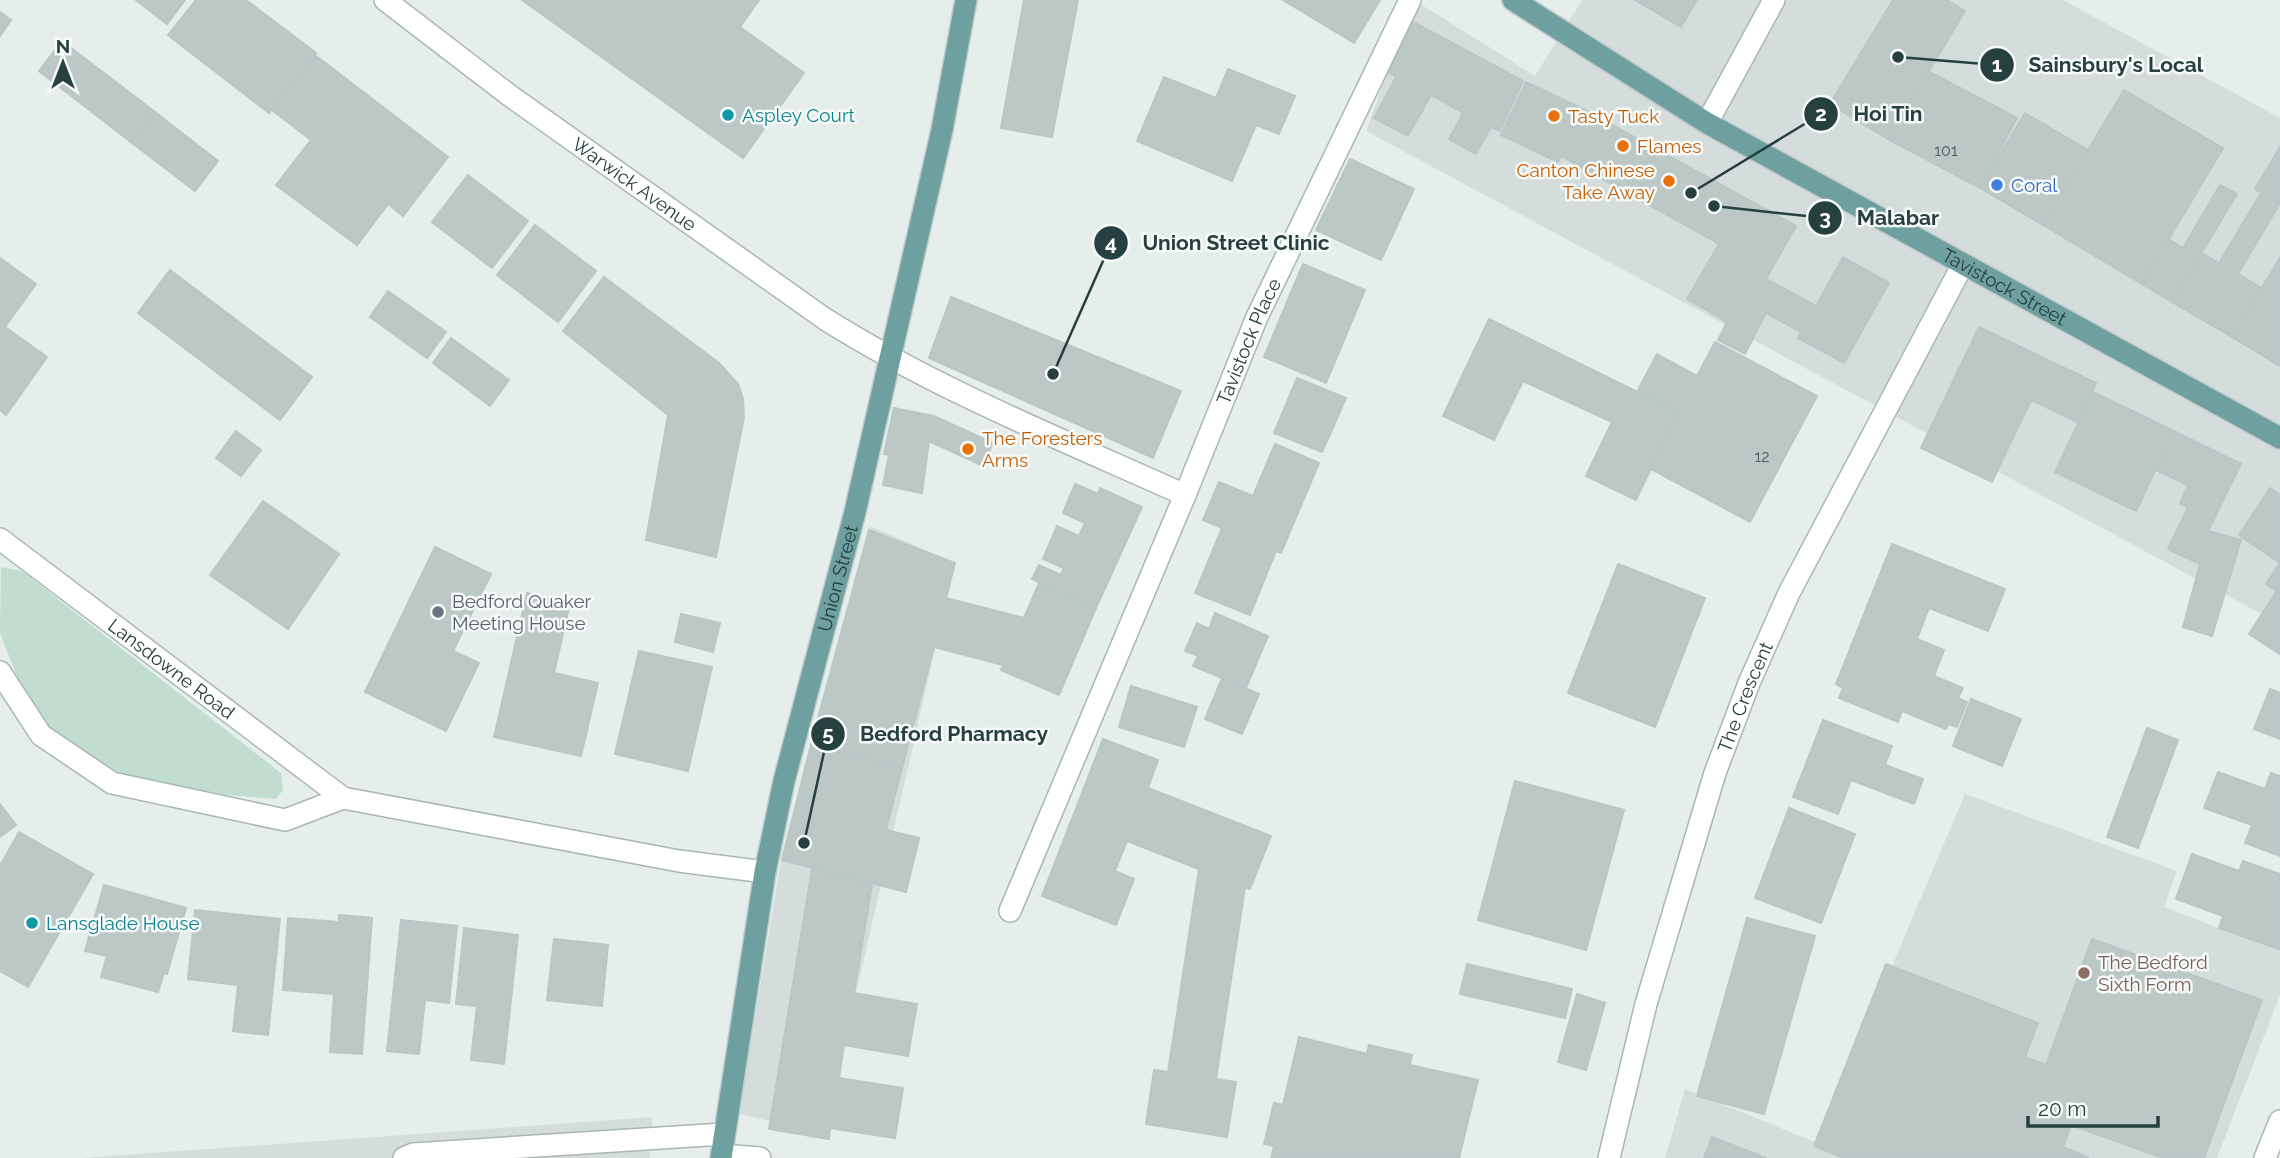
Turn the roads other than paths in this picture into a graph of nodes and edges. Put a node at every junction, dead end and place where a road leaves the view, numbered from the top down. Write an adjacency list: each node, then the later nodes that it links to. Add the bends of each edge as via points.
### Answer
1 (385, 0): 8 (street, Warwick Avenue, via 768,279)
2 (966, 0): 8 (main road, Union Street)
3 (1410, 0): 10 (street, Tavistock Place, via 1257,317)
4 (1513, 0): 6 (main road, Tavistock Street)
5 (1774, 0): 6 (street)
6 (1707, 123): 7 (main road, Tavistock Street)
7 (1962, 266): 9 (main road, Tavistock Street, via 2070,320); 20 (street, The Crescent, via 1789,593 1749,683 1715,773 1653,978)
8 (890, 359): 10 (street); 14 (main road, Union Street)
9 (2280, 438)
10 (1185, 495): 15 (street, Tavistock Place)
11 (0, 539): 13 (street, Lansdowne Road)
12 (0, 672): 13 (street, via 41,735 111,783 285,820)
13 (343, 798): 14 (street, Lansdowne Road, via 679,861)
14 (765, 872): 17 (main road, Union Street)
15 (1010, 911)
16 (2280, 1121): 21 (street)
17 (722, 1149): 18 (street, via 413,1154); 19 (street)
18 (404, 1158)
19 (760, 1158)
20 (1609, 1158)
21 (2266, 1158)

